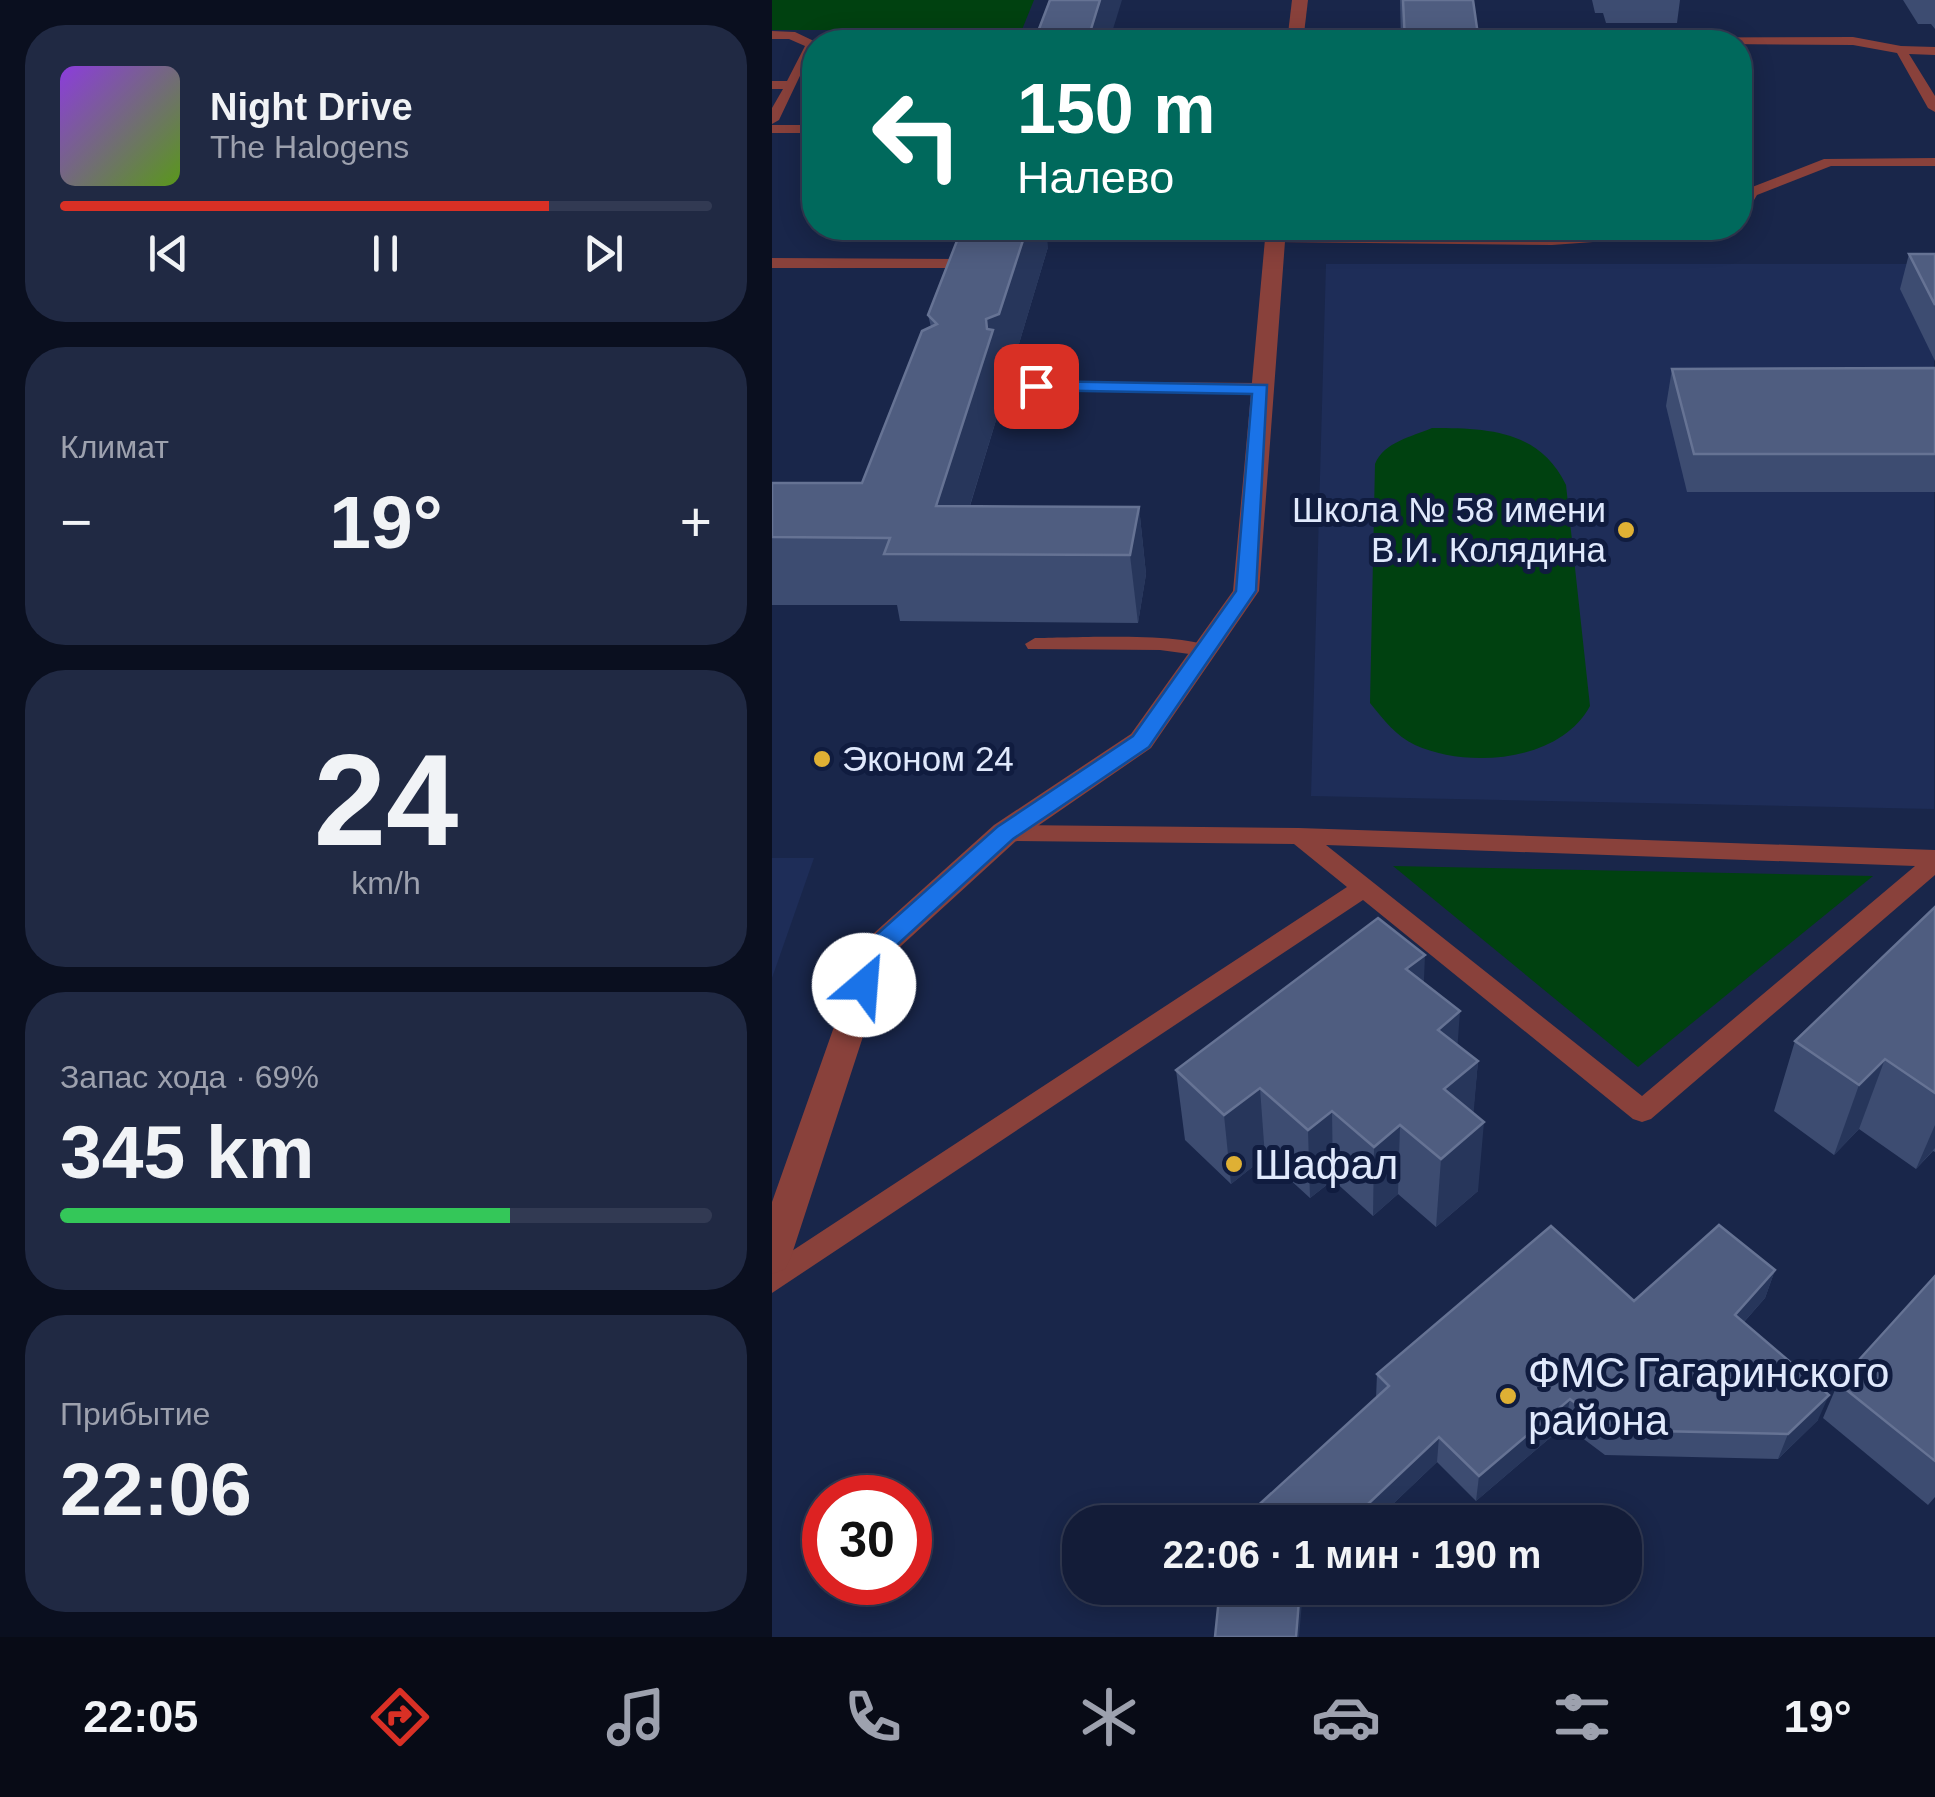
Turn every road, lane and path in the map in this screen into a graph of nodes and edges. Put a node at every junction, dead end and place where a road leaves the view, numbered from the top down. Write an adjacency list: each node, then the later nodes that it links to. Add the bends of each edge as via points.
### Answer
1 (1300, 0): 2 (street)
2 (1296, 30)
3 (772, 35): 4 (lane)
4 (802, 40)
5 (1752, 41): 6 (lane, via 1853,41)
6 (1901, 50): 7 (lane); 12 (lane)
7 (1934, 50)
8 (802, 64): 10 (lane)
9 (802, 78): 10 (lane)
10 (794, 80): 11 (lane); 13 (lane)
11 (772, 85)
12 (1934, 108)
13 (772, 120)
14 (772, 129): 15 (lane)
15 (802, 129)
16 (1934, 162): 17 (lane, via 1829,162)
17 (1752, 192)
18 (1274, 240): 24 (street)
19 (1517, 240): 20 (lane)
20 (1566, 240)
21 (772, 264): 22 (lane, via 958,264)
22 (939, 308)
23 (1006, 386): 24 (lane)
24 (1261, 388): 26 (street, via 1246,591)
25 (1035, 644): 26 (lane)
26 (1204, 650): 27 (street, via 1141,742)
27 (1005, 833): 28 (lane); 31 (street, via 875,951)
28 (1300, 836): 29 (lane); 30 (lane)
29 (1934, 860): 30 (lane, via 1642,1111)
30 (1364, 888): 32 (lane)
31 (772, 1258)
32 (772, 1280)

